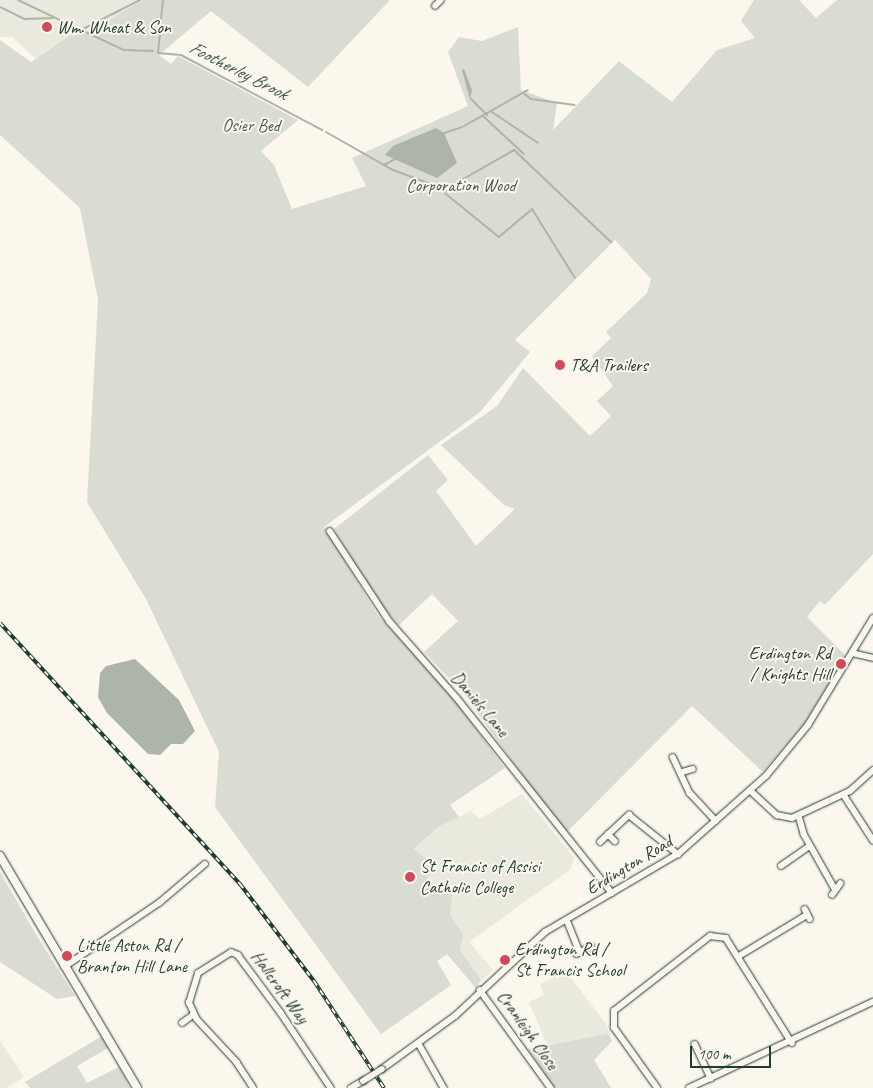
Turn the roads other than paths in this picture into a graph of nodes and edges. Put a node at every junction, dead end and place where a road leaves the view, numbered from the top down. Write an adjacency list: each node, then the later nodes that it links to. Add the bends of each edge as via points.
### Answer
1 (441, 0): 2 (street)
2 (435, 6)
3 (330, 531): 26 (street, Daniels Lane, via 390,622 457,698)
4 (873, 618): 5 (street, Erdington Road)
5 (852, 653): 6 (street); 11 (street, Erdington Road, via 795,744)
6 (873, 658)
7 (672, 757): 9 (street)
8 (693, 769): 9 (street)
9 (683, 772): 14 (street, via 690,793)
10 (872, 773): 12 (street)
11 (750, 790): 13 (street, via 777,815); 14 (street, Erdington Road)
12 (844, 795): 13 (street); 16 (street)
13 (799, 816): 19 (street)
14 (716, 821): 20 (street, Erdington Road)
15 (608, 834): 17 (street); 18 (street); 20 (street, via 629,815)
16 (873, 840)
17 (615, 841)
18 (600, 842)
19 (810, 846): 23 (street); 25 (street)
20 (678, 854): 26 (street, Erdington Road)
21 (0, 856): 32 (main road)
22 (205, 864): 32 (street, via 159,903)
23 (781, 866)
24 (840, 884): 25 (street)
25 (834, 887): 27 (street)
26 (612, 893): 29 (street, Erdington Road)
27 (832, 895)
28 (807, 914): 31 (street)
29 (567, 920): 30 (street, via 578,953); 33 (street, Erdington Road, via 513,957)
30 (591, 947)
31 (739, 956): 37 (street); 48 (street, via 726,938 710,936 617,1007 614,1028)
32 (64, 967): 42 (main road)
33 (480, 990): 38 (street, Erdington Road); 47 (street, Cranleigh Close)
34 (873, 1002): 37 (street)
35 (193, 1015): 36 (street); 43 (street); 44 (street, Hallcroft Way, via 190,997 198,973 227,953 238,955)
36 (182, 1023)
37 (792, 1043): 40 (street)
38 (419, 1044): 45 (street, Erdington Road, bridge); 46 (street)
39 (704, 1045): 40 (street, via 696,1046)
40 (711, 1078): 41 (street)
41 (701, 1082): 49 (street); 50 (street)
42 (137, 1088)
43 (252, 1088)
44 (331, 1088)
45 (351, 1088)
46 (444, 1088)
47 (551, 1088)
48 (657, 1088)
49 (689, 1088)
50 (706, 1088)

